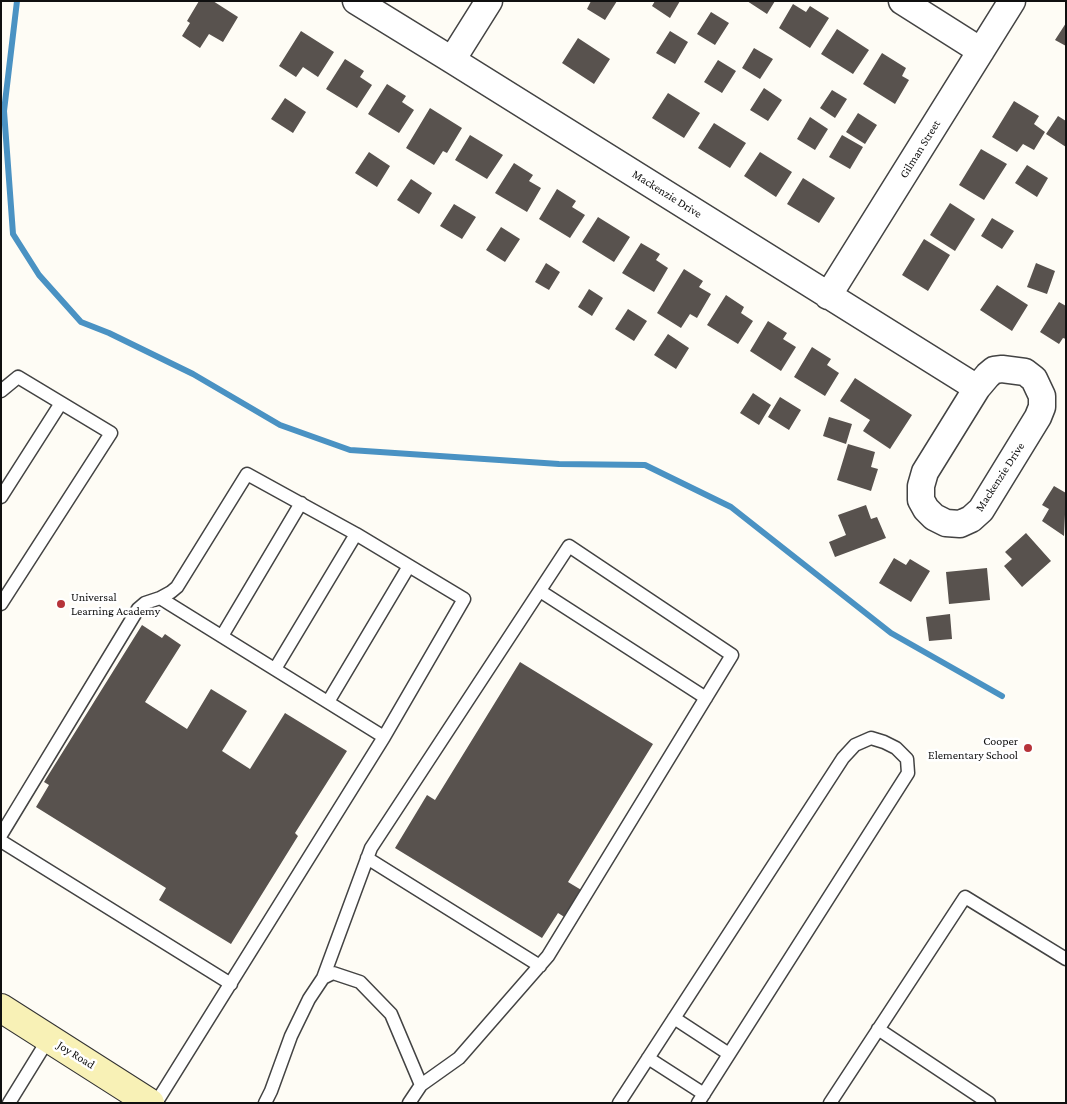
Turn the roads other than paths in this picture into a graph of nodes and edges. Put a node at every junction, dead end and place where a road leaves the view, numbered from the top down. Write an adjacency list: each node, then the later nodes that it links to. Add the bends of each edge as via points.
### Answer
1 (356, 1): 6 (street, Mackenzie Drive)
2 (489, 1): 6 (street)
3 (902, 1): 5 (street)
4 (1012, 1): 5 (street, Gilman Street)
5 (981, 52): 7 (street, Gilman Street)
6 (452, 60): 7 (street, Mackenzie Drive)
7 (828, 296): 8 (street, Mackenzie Drive)
8 (977, 388): 8 (street, Mackenzie Drive, via 994,370 1024,372 1040,389 1042,407 981,510 971,520 960,524 946,523 926,509 921,500 921,486 925,472)
9 (1, 391): 10 (lane, via 18,377)
10 (61, 403): 11 (lane); 17 (lane, via 110,433)
11 (1, 497)
12 (301, 503): 13 (lane); 16 (lane, via 247,474 176,587); 18 (lane)
13 (356, 534): 14 (lane); 19 (lane)
14 (409, 566): 21 (lane); 22 (lane, via 464,599)
15 (540, 591): 20 (lane); 20 (lane, via 570,546 732,655); 25 (lane, via 370,848)
16 (160, 598): 18 (lane); 23 (lane, via 138,609)
17 (1, 604)
18 (222, 636): 19 (lane)
19 (275, 669): 21 (lane)
20 (706, 698): 27 (lane)
21 (328, 702): 22 (lane)
22 (384, 737): 29 (lane)
23 (1, 834)
24 (1, 841): 29 (lane)
25 (367, 858): 27 (lane); 28 (lane)
26 (1066, 959): 32 (lane, via 965,897)
27 (540, 966): 36 (lane, via 459,1058)
28 (323, 978): 36 (lane, via 333,973 360,982 391,1014); 41 (lane, via 291,1036)
29 (231, 984): 40 (lane)
30 (1, 1008): 33 (main road, Joy Road)
31 (674, 1018): 34 (lane); 34 (lane, via 844,758 855,745 871,738 896,748 907,759 908,773); 35 (lane)
32 (878, 1028): 44 (lane); 45 (lane)
33 (49, 1038): 38 (lane); 39 (main road, Joy Road)
34 (728, 1054): 37 (lane)
35 (648, 1058): 37 (lane); 43 (lane)
36 (421, 1085): 42 (lane)
37 (701, 1098)
38 (9, 1103)
39 (150, 1103)
40 (156, 1103)
41 (265, 1103)
42 (409, 1103)
43 (619, 1103)
44 (830, 1103)
45 (989, 1103)

